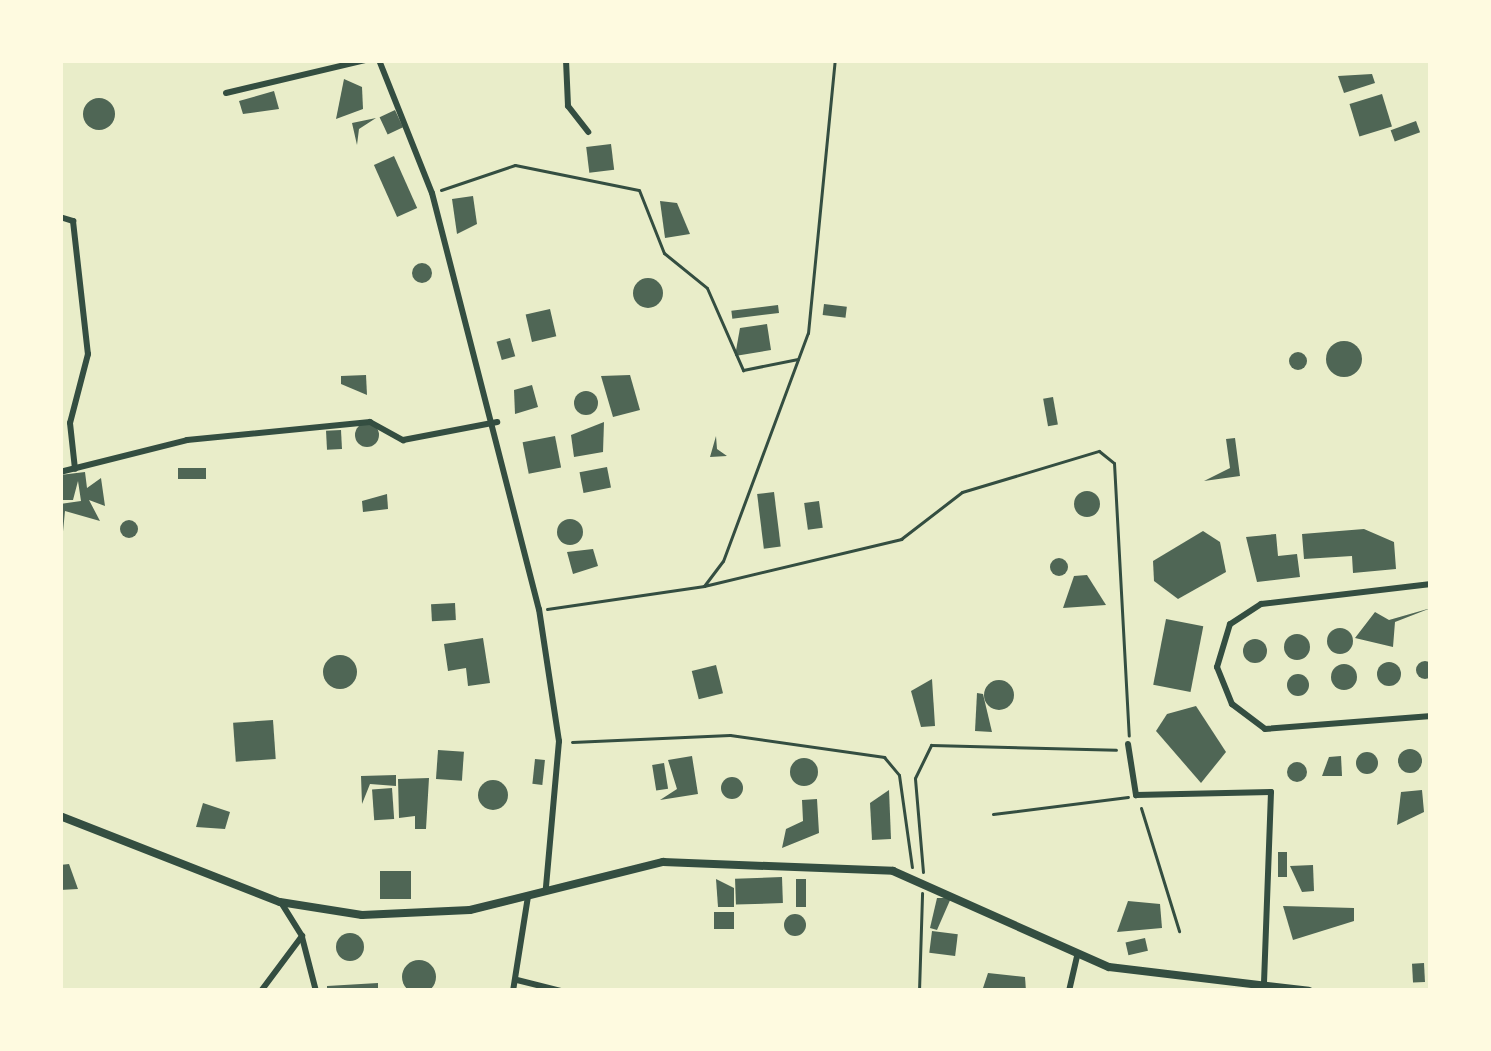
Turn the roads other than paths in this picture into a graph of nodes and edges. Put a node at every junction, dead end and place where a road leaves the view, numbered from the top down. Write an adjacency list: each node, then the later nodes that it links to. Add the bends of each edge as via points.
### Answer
1 (366, 60): 4 (street)
2 (379, 60): 7 (street, via 432,193 443,267)
3 (566, 60): 5 (street, via 568,106)
4 (226, 92)
5 (588, 132)
6 (60, 217): 8 (street, via 73,221 88,354 70,423)
7 (499, 422): 8 (street, via 403,440 370,422 187,440); 14 (street, via 559,741)
8 (74, 469): 9 (street)
9 (60, 472)
10 (1431, 584): 11 (street, via 1261,604 1230,624 1217,667 1232,704 1265,728)
11 (1431, 716)
12 (1128, 744): 20 (street, via 1136,795 1270,792)
13 (60, 816): 16 (street)
14 (546, 887): 15 (street); 18 (street, via 711,859 920,878)
15 (527, 896): 16 (street, via 398,914); 19 (street)
16 (280, 902): 17 (street)
17 (302, 936): 21 (street); 22 (street)
18 (1077, 957): 20 (street); 25 (street)
19 (517, 980): 23 (street); 24 (street)
20 (1264, 983): 26 (street)
21 (261, 991)
22 (316, 991)
23 (513, 991)
24 (561, 991)
25 (1070, 991)
26 (1310, 991)

